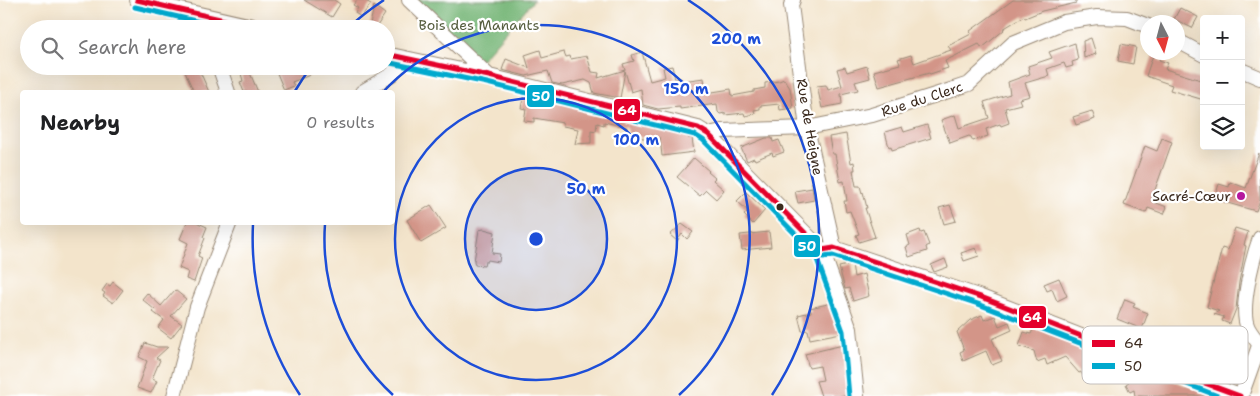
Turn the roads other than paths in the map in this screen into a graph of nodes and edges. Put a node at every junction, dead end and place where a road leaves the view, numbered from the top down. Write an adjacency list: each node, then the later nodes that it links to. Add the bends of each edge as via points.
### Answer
1 (137, 0): 4 (street)
2 (409, 0): 14 (street)
3 (792, 3): 18 (street, Rue de Heigne)
4 (210, 20)
5 (1140, 23): 18 (street, Rue du Clerc, via 1127,18 1097,17 1064,22 1013,43 969,84 872,115)
6 (1185, 44): 7 (street)
7 (1200, 53)
8 (395, 56): 9 (street)
9 (405, 58): 10 (street); 14 (street)
10 (395, 70)
11 (1245, 72): 15 (street)
12 (222, 75): 16 (street)
13 (390, 75): 17 (street)
14 (488, 76): 19 (street, via 698,128)
15 (1260, 78)
16 (227, 90)
17 (365, 90)
18 (808, 128): 19 (street, Rue du Clerc); 22 (street, Rue de Heigne)
19 (708, 134): 22 (street)
20 (229, 225): 30 (street, via 197,307)
21 (1260, 238): 23 (street, via 1245,299)
22 (828, 249): 25 (street, via 981,296); 31 (street, Rue de Heigne, via 850,329)
23 (1247, 326)
24 (1248, 327): 26 (street)
25 (1082, 336)
26 (1260, 344): 27 (street)
27 (1248, 377)
28 (1208, 384): 32 (street)
29 (1245, 384): 32 (street)
30 (174, 396)
31 (857, 396)
32 (1241, 396)

